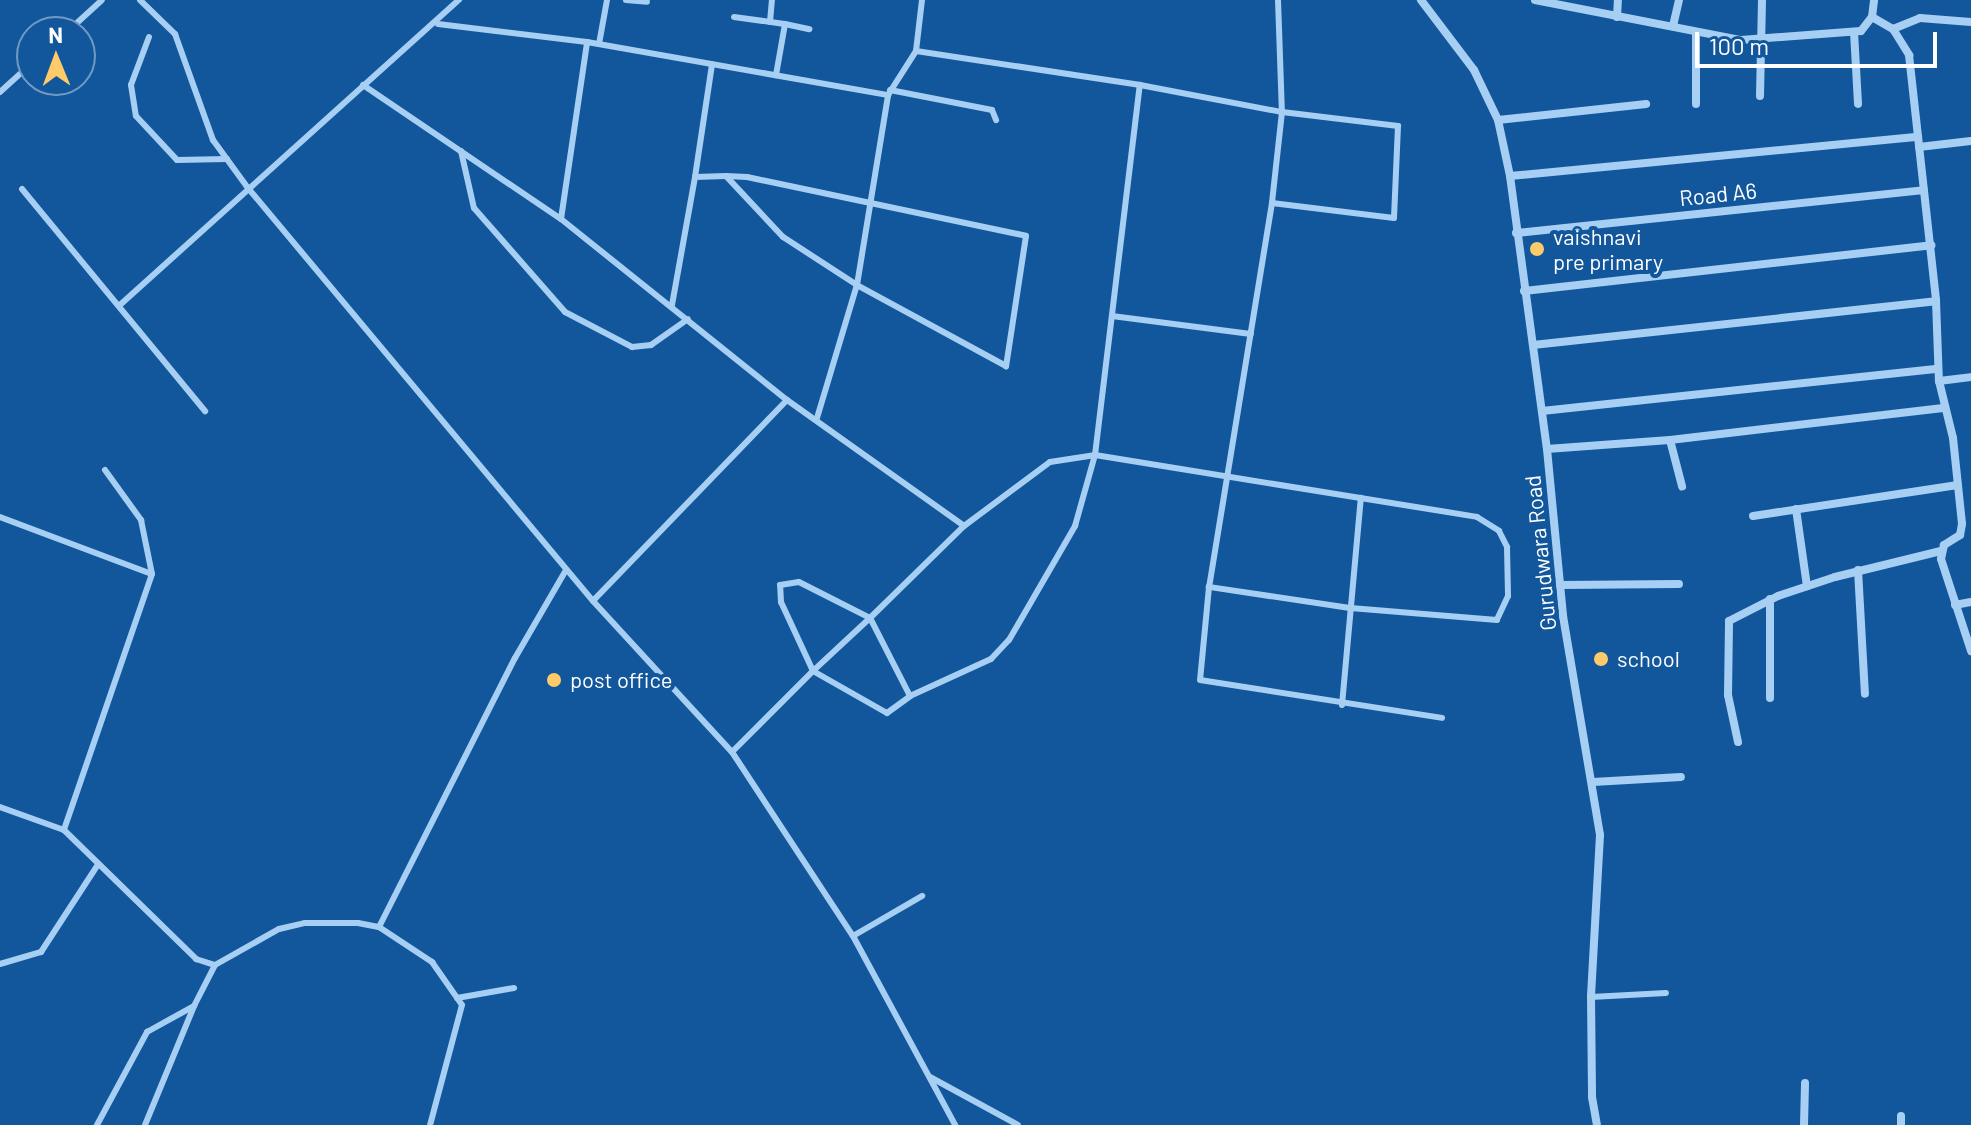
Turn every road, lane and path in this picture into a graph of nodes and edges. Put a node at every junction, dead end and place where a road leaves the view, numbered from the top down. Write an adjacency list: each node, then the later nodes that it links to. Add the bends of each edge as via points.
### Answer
1 (102, 0): 17 (lane)
2 (140, 0): 52 (lane, via 175,34 213,140)
3 (459, 0): 23 (lane)
4 (607, 0): 33 (lane)
5 (626, 0): 16 (lane)
6 (772, 0): 21 (lane)
7 (922, 0): 34 (lane)
8 (1278, 0): 46 (lane)
9 (1421, 0): 48 (street, Gurudwara Road, via 1474,70)
10 (1535, 0): 15 (street)
11 (1618, 0): 19 (street)
12 (1679, 0): 25 (street)
13 (1762, 0): 31 (street)
14 (1874, 0): 20 (street)
15 (1547, 1): 19 (street)
16 (647, 2)
17 (84, 16)
18 (734, 17): 21 (lane)
19 (1617, 17): 25 (street)
20 (1872, 17): 27 (street); 28 (street)
21 (770, 22): 24 (lane)
22 (1971, 22): 27 (street, via 1920,18)
23 (438, 24): 32 (lane); 38 (lane)
24 (785, 24): 26 (lane); 36 (lane)
25 (1673, 26): 29 (street)
26 (809, 29)
27 (1893, 29): 50 (street, via 1909,55)
28 (1854, 32): 31 (street); 45 (street)
29 (1696, 35): 31 (street); 44 (street)
30 (149, 37): 52 (lane, via 131,85 136,116 177,160)
31 (1759, 39): 42 (street)
32 (587, 42): 33 (lane); 61 (lane)
33 (599, 44): 35 (lane)
34 (916, 51): 39 (lane); 41 (lane)
35 (712, 64): 36 (lane); 55 (lane)
36 (776, 75): 41 (lane)
37 (16, 78): 40 (lane)
38 (363, 85): 51 (lane); 56 (lane)
39 (1140, 85): 46 (lane); 69 (lane)
40 (0, 92)
41 (889, 92): 47 (lane, via 992,110); 59 (lane)
42 (1760, 96)
43 (1646, 104): 48 (street)
44 (1696, 104)
45 (1858, 104)
46 (1282, 112): 60 (lane); 60 (lane, via 1398,126 1394,218)
47 (996, 120)
48 (1498, 120): 54 (street, Gurudwara Road)
49 (1971, 141): 50 (street)
50 (1919, 142): 54 (street); 58 (street)
51 (461, 151): 61 (lane); 70 (lane, via 474,208 565,312 632,347 651,345)
52 (227, 159): 56 (lane)
53 (726, 176): 55 (lane); 59 (lane); 64 (lane, via 783,237)
54 (1510, 176): 62 (street, Gurudwara Road)
55 (695, 177): 68 (lane)
56 (248, 188): 67 (lane); 94 (lane)
57 (22, 189): 67 (lane)
58 (1924, 190): 62 (street, Road A6); 63 (street)
59 (869, 201): 64 (lane); 64 (lane, via 1026,236 1006,366)
60 (1272, 203): 71 (lane)
61 (561, 219): 68 (lane)
62 (1516, 233): 65 (street, Gurudwara Road)
63 (1931, 245): 65 (street); 66 (street)
64 (857, 285): 80 (lane)
65 (1524, 291): 72 (street, Gurudwara Road)
66 (1936, 301): 72 (street); 73 (street)
67 (121, 304): 78 (lane, via 150,348)
68 (672, 305): 70 (lane)
69 (1112, 316): 71 (lane); 83 (lane)
70 (688, 319): 76 (lane)
71 (1251, 334): 85 (lane)
72 (1533, 345): 79 (street, Gurudwara Road)
73 (1938, 369): 75 (street); 79 (street)
74 (1971, 377): 75 (street)
75 (1939, 381): 77 (street)
76 (787, 400): 80 (lane); 102 (lane)
77 (1943, 408): 81 (street); 86 (street)
78 (205, 411)
79 (1542, 411): 82 (street, Gurudwara Road)
80 (817, 418): 92 (lane)
81 (1670, 440): 82 (street); 87 (street)
82 (1547, 449): 98 (street, Gurudwara Road)
83 (1095, 455): 85 (lane); 92 (lane, via 1050,462); 110 (lane, via 1075,526 1009,640 991,659)
84 (105, 470): 96 (lane, via 141,520)
85 (1228, 476): 88 (lane); 100 (lane)
86 (1958, 485): 89 (street); 93 (street, via 1960,535)
87 (1682, 486)
88 (1361, 498): 105 (lane); 105 (lane, via 1477,517 1499,531 1507,547 1508,596 1497,620 1482,622)
89 (1796, 509): 90 (street); 99 (street)
90 (1753, 516)
91 (0, 517): 96 (lane)
92 (964, 526): 106 (lane)
93 (1941, 551): 95 (street); 104 (street)
94 (566, 570): 102 (lane); 122 (lane, via 515,658)
95 (1858, 570): 99 (street); 109 (street)
96 (152, 574): 119 (lane)
97 (1679, 584): 98 (street)
98 (1560, 585): 117 (street, Gurudwara Road)
99 (1807, 586): 101 (street)
100 (1209, 587): 105 (lane); 112 (lane, via 1200,680)
101 (1770, 599): 111 (street); 114 (street, via 1737,614 1726,632 1730,713)
102 (593, 601): 115 (lane)
103 (1971, 602): 104 (street)
104 (1955, 605): 107 (street)
105 (1350, 608): 112 (lane)
106 (870, 618): 108 (lane); 108 (lane, via 799,582 780,585 781,602); 110 (lane)
107 (1971, 651)
108 (813, 671): 110 (lane, via 887,713); 115 (lane)
109 (1865, 694)
110 (910, 696)
111 (1770, 698)
112 (1342, 705): 113 (lane)
113 (1442, 718)
114 (1738, 742)
115 (732, 752): 123 (lane)
116 (1681, 777): 117 (street)
117 (1593, 782): 128 (street, Gurudwara Road, via 1600,835)
118 (0, 807): 119 (lane)
119 (64, 830): 120 (lane)
120 (97, 866): 124 (lane, via 41,952); 125 (lane, via 117,878 196,959)
121 (922, 896): 123 (lane)
122 (379, 927): 125 (lane, via 305,923 279,929); 129 (lane, via 432,962)
123 (853, 936): 131 (lane)
124 (0, 964)
125 (215, 965): 130 (lane)
126 (514, 988): 129 (lane)
127 (1666, 993): 128 (lane)
128 (1591, 997): 138 (street, Gurudwara Road)
129 (457, 998): 135 (lane, via 462,1005)
130 (194, 1006): 133 (lane, via 147,1032); 134 (lane)
131 (927, 1075): 136 (lane); 137 (lane)
132 (1805, 1083): 139 (street)
133 (97, 1125)
134 (145, 1125)
135 (430, 1125)
136 (955, 1125)
137 (1018, 1125)
138 (1597, 1125)
139 (1804, 1125)

